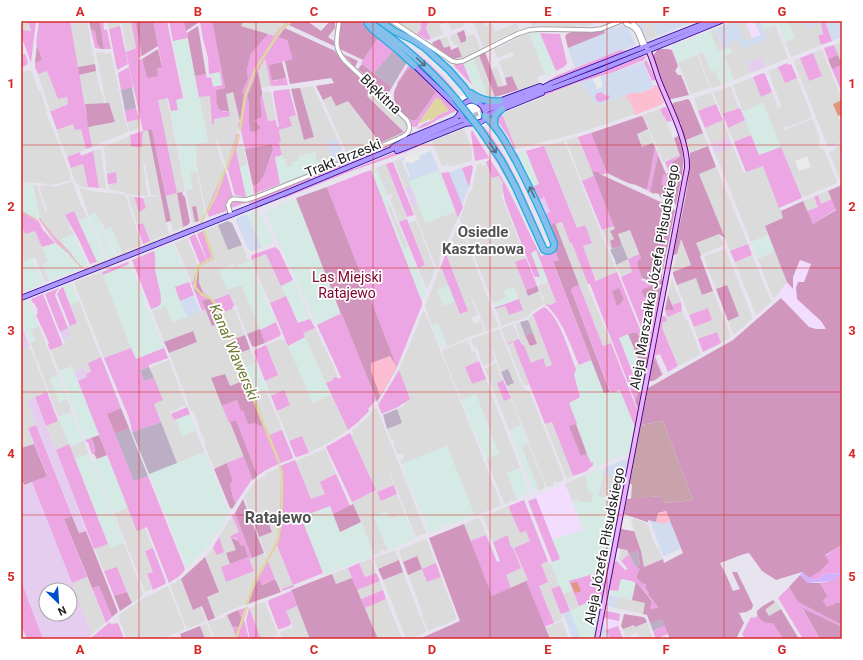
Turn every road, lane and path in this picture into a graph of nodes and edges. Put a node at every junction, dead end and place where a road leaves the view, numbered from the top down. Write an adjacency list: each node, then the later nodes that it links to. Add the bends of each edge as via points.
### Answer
1 (339, 21): 22 (street, Błękitna, via 337,48 342,57 407,120 409,129 406,135)
2 (367, 21): 10 (highway, via 373,30); 21 (highway, one-way to 21, bridge, via 414,56 456,98 500,160 544,250 551,250 554,243 527,182)
3 (380, 21): 12 (highway, via 420,44)
4 (392, 21): 5 (street, via 457,62 529,30 592,30)
5 (623, 21): 8 (street, via 628,25)
6 (710, 21): 9 (main road)
7 (721, 21): 9 (main road)
8 (633, 23): 9 (street)
9 (646, 49): 11 (main road); 26 (main road, Aleja Marszałka Józefa Piłsudskiego, via 684,143 687,168)
10 (414, 65): 17 (main road)
11 (552, 86): 13 (main road, via 540,86); 16 (main road); 18 (main road)
12 (464, 87): 13 (highway, via 481,99); 14 (highway)
13 (500, 101): 15 (main road)
14 (476, 102): 15 (main road); 17 (main road, via 468,102)
15 (483, 107): 18 (main road)
16 (502, 109): 18 (main road); 21 (highway, via 495,116)
17 (460, 111): 20 (main road); 23 (main road, via 455,118 407,139)
18 (486, 113): 20 (main road, via 483,120 478,123); 21 (highway)
19 (462, 120): 23 (main road, Trakt Brzeski)
20 (469, 123): 23 (main road, via 410,146)
21 (495, 127)
22 (401, 137): 24 (street, Trakt Brzeski, via 256,197 246,200 233,199 228,204)
23 (387, 152): 24 (main road, Trakt Brzeski)
24 (231, 215): 25 (main road, Trakt Brzeski)
25 (21, 298)
26 (632, 457): 27 (main road, Aleja Józefa Piłsudskiego)
27 (597, 639)

